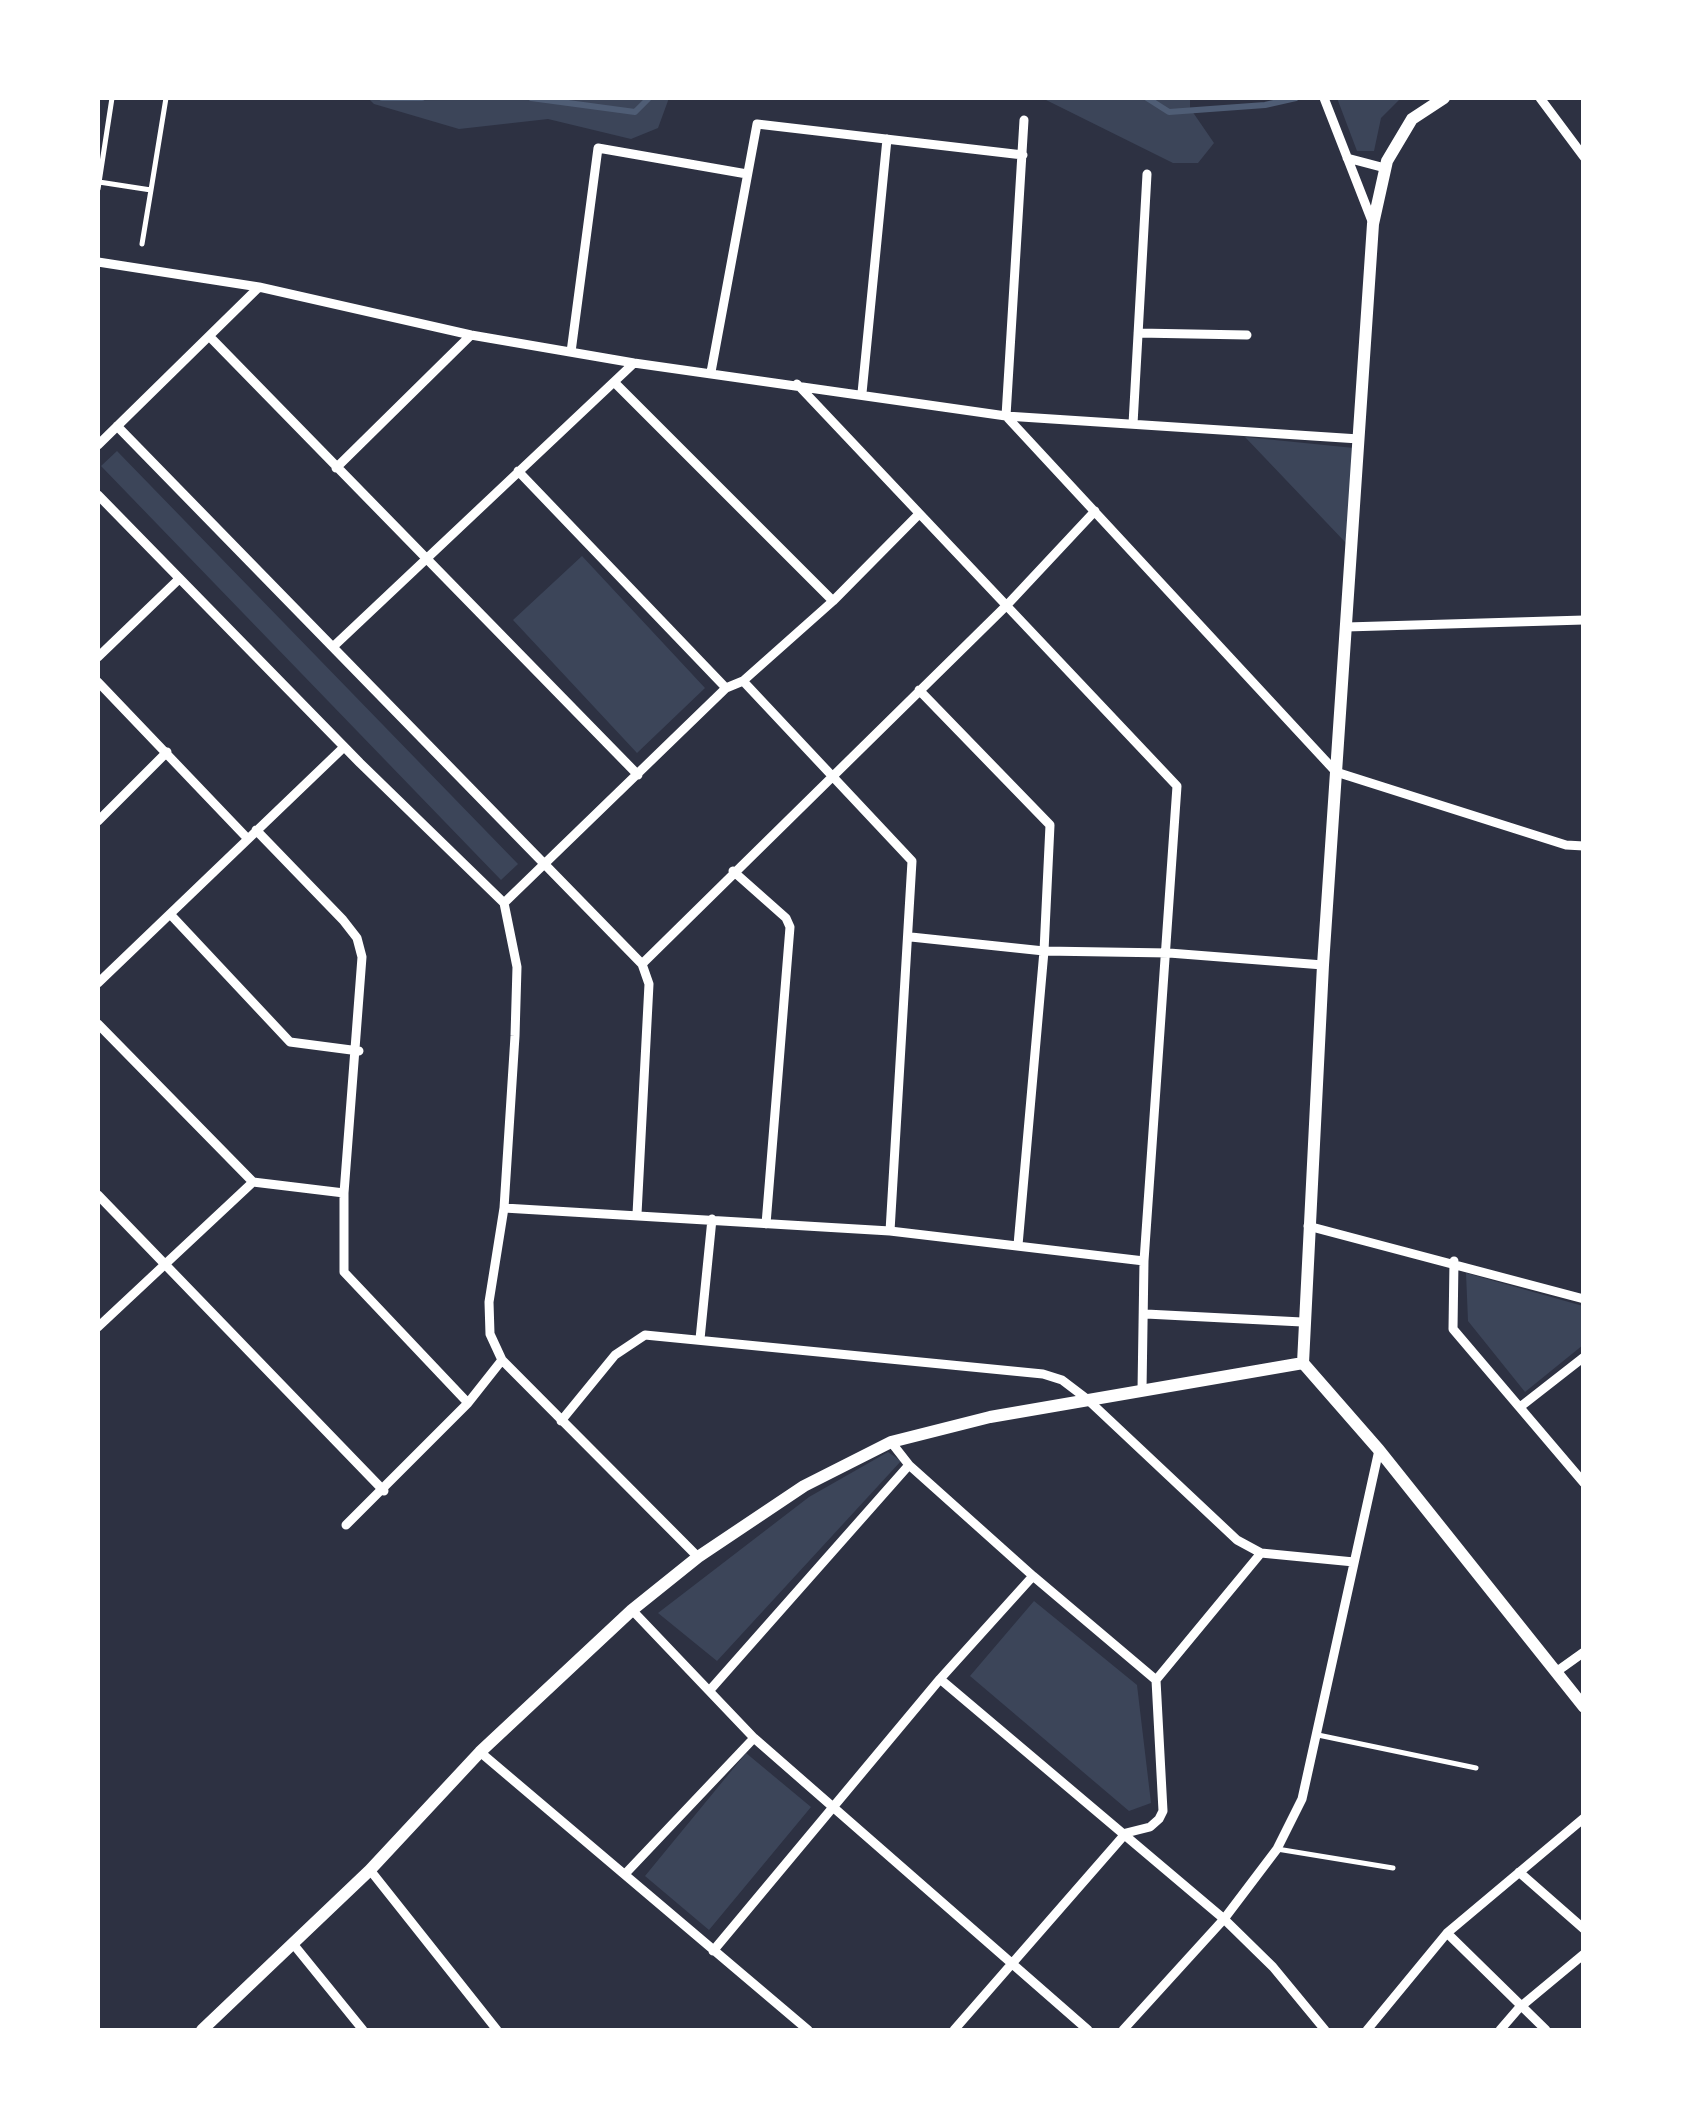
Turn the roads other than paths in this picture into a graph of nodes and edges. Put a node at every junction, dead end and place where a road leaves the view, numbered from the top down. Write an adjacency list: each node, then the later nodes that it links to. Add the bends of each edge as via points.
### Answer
1 (112, 98): 14 (lane)
2 (166, 98): 15 (lane)
3 (1324, 98): 10 (street)
4 (1444, 98): 11 (main road, via 1412,119)
5 (1540, 98): 9 (street)
6 (1024, 120): 8 (street)
7 (886, 139): 8 (street); 12 (street, via 757,124); 29 (street)
8 (1023, 156): 30 (street)
9 (1584, 156)
10 (1347, 158): 11 (street); 16 (street)
11 (1385, 168): 16 (main road)
12 (748, 174): 24 (street, via 598,148); 26 (street)
13 (1147, 174): 20 (street)
14 (98, 185): 15 (lane)
15 (151, 190): 17 (lane)
16 (1373, 224): 33 (main road)
17 (142, 244)
18 (98, 262): 19 (street)
19 (258, 287): 21 (street); 23 (street)
20 (1138, 333): 22 (street); 31 (street)
21 (471, 335): 24 (street); 35 (street)
22 (1246, 335)
23 (211, 338): 32 (street); 35 (street)
24 (571, 352): 25 (street)
25 (634, 363): 26 (street); 27 (street)
26 (711, 372): 28 (street)
27 (614, 382): 36 (street); 42 (street)
28 (796, 384): 29 (street); 39 (street)
29 (862, 393): 30 (street)
30 (1006, 416): 31 (street); 38 (street)
31 (1133, 424): 33 (street)
32 (117, 426): 34 (street); 46 (street)
33 (1358, 439): 45 (main road)
34 (98, 445)
35 (336, 468): 40 (street)
36 (518, 471): 40 (street); 50 (street)
37 (98, 495): 41 (street)
38 (1095, 511): 43 (street); 54 (street)
39 (919, 514): 42 (street); 43 (street)
40 (428, 557): 46 (street); 55 (street)
41 (179, 579): 47 (street); 52 (street)
42 (833, 601): 48 (street)
43 (1008, 604): 51 (street); 67 (street, via 1178,786)
44 (1584, 620): 45 (street)
45 (1346, 626): 54 (main road)
46 (334, 644): 61 (street)
47 (98, 657)
48 (742, 681): 50 (street); 56 (street)
49 (98, 682): 53 (street)
50 (726, 688): 55 (street)
51 (919, 690): 56 (street); 66 (street, via 1050,825)
52 (344, 747): 58 (street); 63 (street)
53 (166, 752): 57 (street); 59 (street)
54 (1336, 772): 60 (street); 69 (main road)
55 (638, 775): 61 (street)
56 (831, 777): 62 (street); 65 (street, via 912,861)
57 (98, 821)
58 (256, 830): 59 (street); 72 (street, via 358,938)
59 (248, 839): 64 (street)
60 (1584, 846)
61 (543, 866): 63 (street); 68 (street)
62 (733, 872): 68 (street); 79 (street, via 790,926)
63 (504, 903): 76 (street, via 517,967)
64 (170, 914): 70 (street); 72 (street, via 290,1042)
65 (911, 937): 66 (street); 81 (street)
66 (1044, 951): 67 (street); 82 (street)
67 (1169, 953): 69 (street); 83 (street)
68 (642, 964): 77 (street, via 649,984)
69 (1323, 965): 80 (main road)
70 (98, 983)
71 (98, 1024): 73 (street)
72 (358, 1051): 74 (street)
73 (253, 1182): 74 (street); 85 (street)
74 (344, 1193): 96 (street, via 344,1272)
75 (98, 1195): 85 (street)
76 (504, 1208): 77 (street); 92 (street, via 489,1302 490,1334)
77 (637, 1214): 78 (street)
78 (712, 1220): 79 (street); 90 (street)
79 (766, 1224): 81 (street)
80 (1308, 1226): 84 (street); 88 (main road)
81 (890, 1232): 82 (street)
82 (1018, 1245): 83 (street)
83 (1144, 1260): 87 (street)
84 (1454, 1261): 86 (street); 97 (street, via 1453,1329)
85 (166, 1266): 89 (street); 103 (street)
86 (1584, 1299)
87 (1146, 1314): 88 (street); 94 (street)
88 (1302, 1322): 93 (main road)
89 (98, 1327)
90 (700, 1340): 95 (street, via 1043,1374); 98 (street, via 646,1335 627,1346)
91 (1584, 1358): 97 (street)
92 (502, 1360): 96 (street); 98 (street)
93 (1303, 1362): 94 (main road); 100 (main road)
94 (1142, 1390): 95 (main road)
95 (1087, 1399): 99 (main road); 105 (street, via 1237,1540)
96 (468, 1403): 103 (street)
97 (1520, 1407): 102 (street)
98 (560, 1421): 106 (street)
99 (891, 1442): 101 (street); 106 (main road, via 804,1486)
100 (1379, 1450): 107 (street); 111 (main road)
101 (910, 1465): 108 (street); 114 (street)
102 (1584, 1483)
103 (384, 1491): 104 (street)
104 (346, 1525)
105 (1261, 1553): 107 (street); 113 (street)
106 (698, 1557): 109 (main road)
107 (1354, 1562): 116 (street)
108 (1033, 1576): 112 (street); 113 (street)
109 (632, 1610): 114 (street); 118 (main road)
110 (1584, 1652): 111 (street)
111 (1556, 1672): 115 (main road)
112 (940, 1680): 120 (street); 122 (street)
113 (1156, 1680): 122 (street, via 1162,1812 1150,1827)
114 (710, 1690): 117 (street)
115 (1584, 1707)
116 (1318, 1735): 119 (lane); 123 (street, via 1302,1799)
117 (754, 1738): 120 (street); 127 (street)
118 (480, 1752): 125 (main road); 127 (street)
119 (1476, 1768)
120 (835, 1810): 132 (street); 134 (street)
121 (1584, 1818): 126 (street)
122 (1126, 1833): 128 (street); 134 (street)
123 (1277, 1849): 124 (lane); 128 (street)
124 (1393, 1868)
125 (370, 1870): 131 (main road); 138 (street)
126 (1519, 1872): 129 (street); 130 (street)
127 (625, 1874): 132 (street)
128 (1224, 1920): 142 (street); 143 (street)
129 (1584, 1929)
130 (1448, 1933): 135 (street); 144 (street)
131 (294, 1945): 136 (main road); 137 (street)
132 (713, 1951): 139 (street)
133 (1584, 1954): 135 (street)
134 (1009, 1964): 140 (street); 141 (street)
135 (1519, 2008): 145 (street); 146 (street)
136 (209, 2028)
137 (362, 2030)
138 (497, 2030)
139 (808, 2030)
140 (954, 2030)
141 (1088, 2030)
142 (1122, 2030)
143 (1325, 2030)
144 (1367, 2030)
145 (1500, 2030)
146 (1546, 2030)

